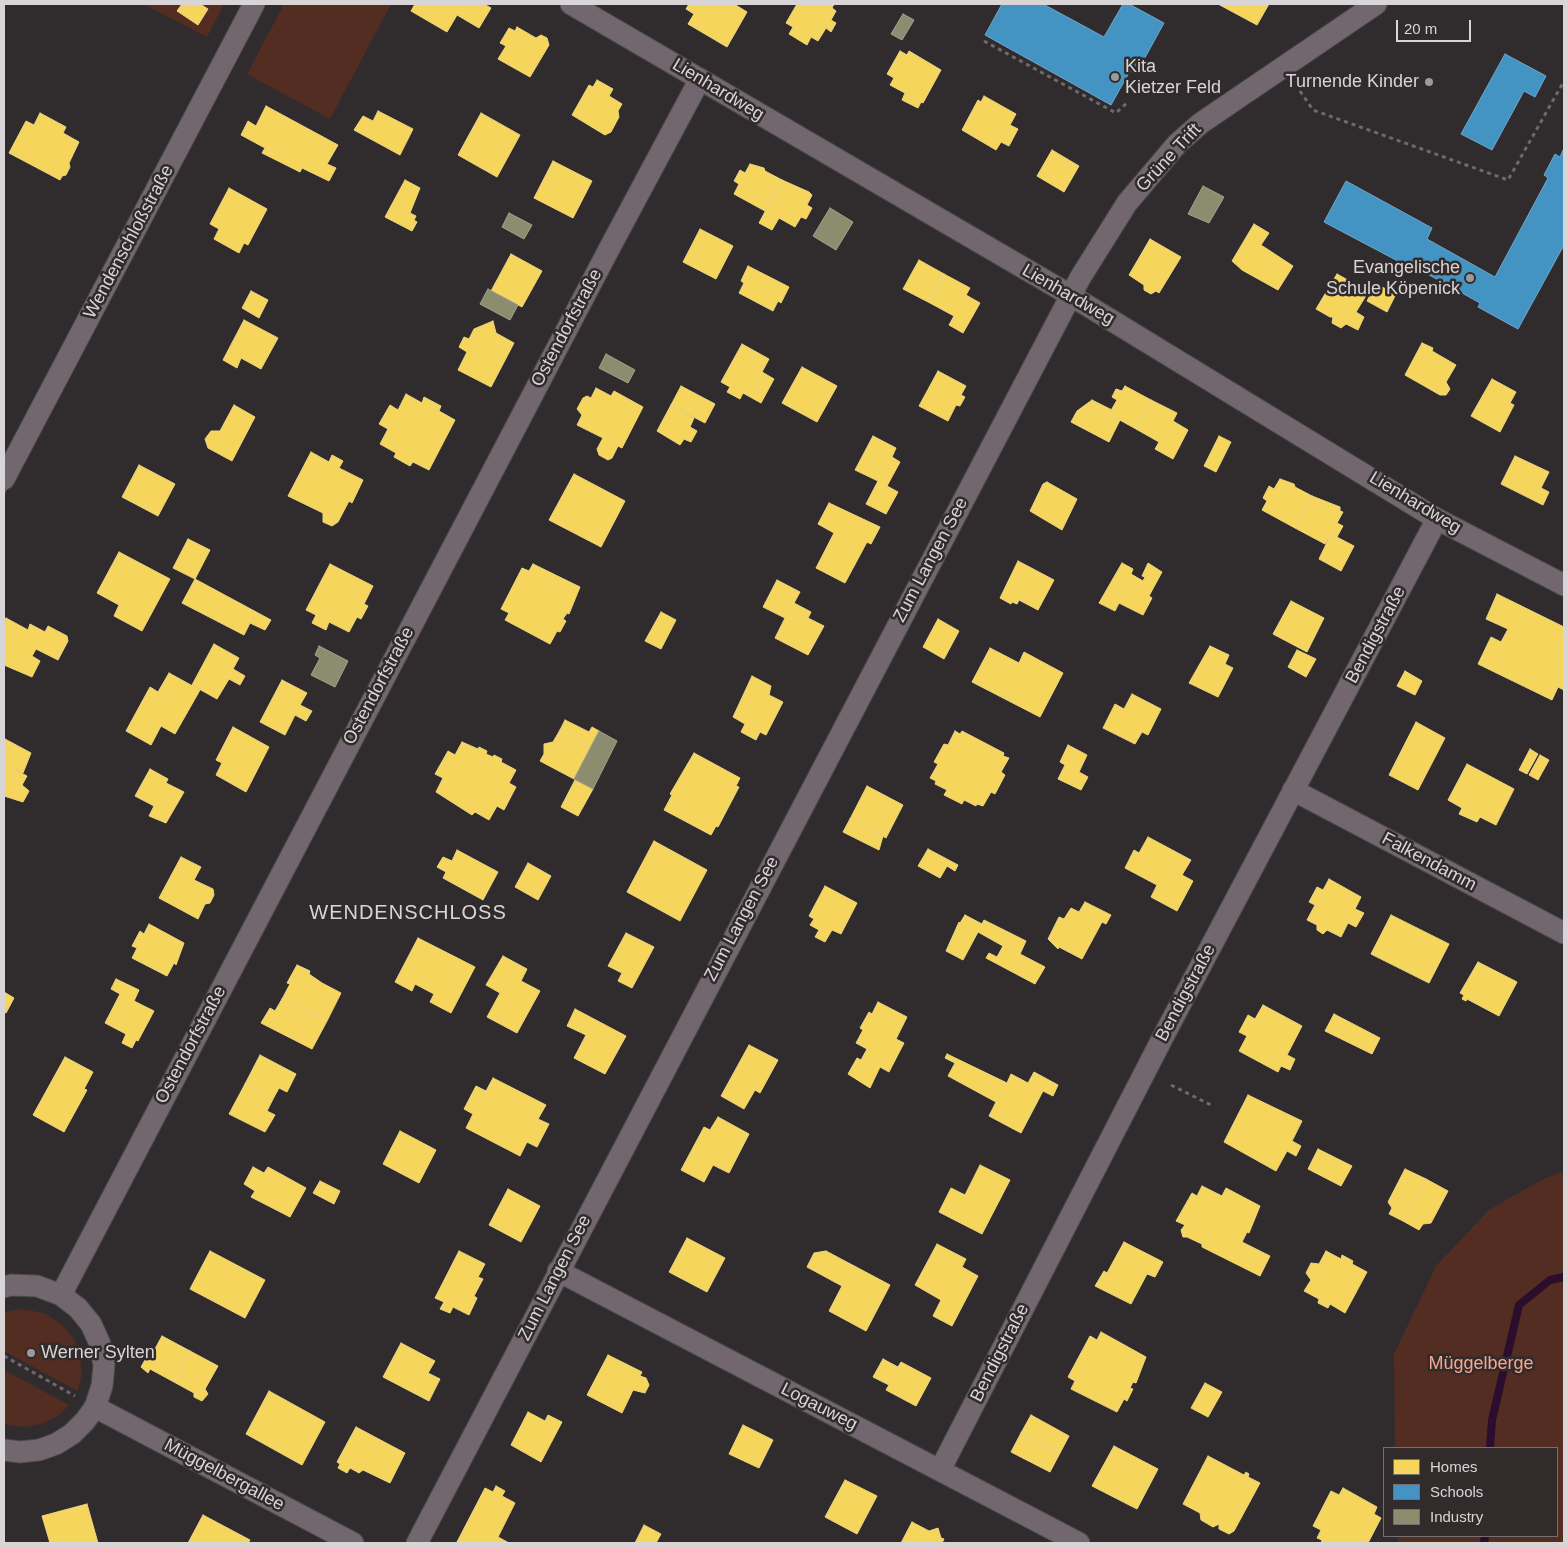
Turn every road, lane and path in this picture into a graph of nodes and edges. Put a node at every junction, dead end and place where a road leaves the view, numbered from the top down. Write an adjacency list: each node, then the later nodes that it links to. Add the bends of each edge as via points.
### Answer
1 (254, 4): 10 (street, Wendenschloßstraße)
2 (571, 4): 5 (street, Lienhardweg)
3 (1366, 6): 9 (street, Grüne Trift, via 1201,123 1177,144 1127,203)
4 (984, 41): 8 (path, via 1116,113)
5 (700, 79): 9 (street, Lienhardweg); 19 (street, Ostendorfstraße)
6 (1564, 81): 7 (path, via 1508,180 1313,110)
7 (1300, 91)
8 (1129, 101)
9 (1070, 295): 11 (street, Lienhardweg); 17 (street, Zum Langen See)
10 (4, 479)
11 (1437, 519): 12 (street, Lienhardweg); 13 (street, Bendigstraße)
12 (1564, 585)
13 (1293, 790): 14 (street, Falkendamm); 23 (street, Bendigstraße)
14 (1564, 933)
15 (1171, 1085): 16 (path)
16 (1213, 1106)
17 (558, 1271): 23 (street, Logauweg); 25 (street, Zum Langen See)
18 (4, 1287): 19 (street, via 37,1286)
19 (61, 1295): 21 (street, via 92,1324 100,1344 103,1379)
20 (4, 1356): 21 (path)
21 (95, 1407): 22 (street, via 86,1421 56,1444 39,1450); 24 (street, Müggelbergallee)
22 (4, 1450)
23 (940, 1470): 26 (street, Logauweg)
24 (353, 1543)
25 (417, 1543)
26 (1079, 1543)

